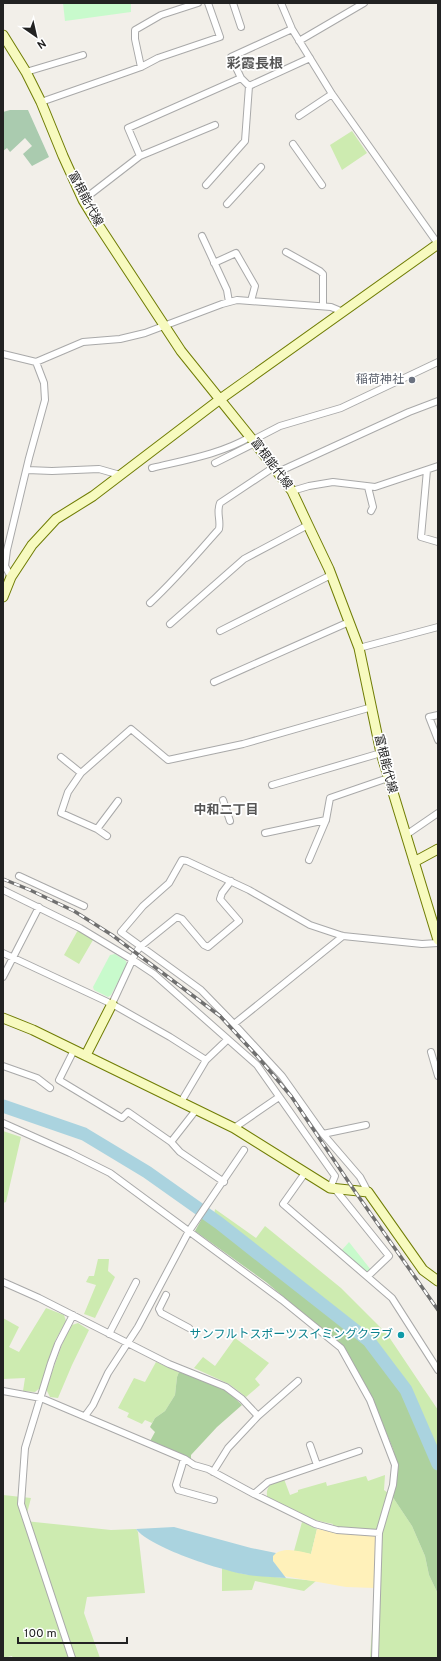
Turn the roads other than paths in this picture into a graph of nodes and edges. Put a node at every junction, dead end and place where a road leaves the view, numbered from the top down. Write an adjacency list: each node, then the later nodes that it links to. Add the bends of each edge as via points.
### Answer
1 (198, 3): 12 (street, via 161,15 135,30)
2 (208, 3): 12 (street, via 220,37 158,58)
3 (233, 3): 6 (street)
4 (281, 3): 7 (street)
5 (364, 3): 9 (street)
6 (241, 27)
7 (292, 29): 9 (street); 14 (street, via 231,57)
8 (3, 35): 13 (street, 富根能代線)
9 (299, 40): 11 (street)
10 (83, 55): 13 (street)
11 (310, 58): 15 (street); 16 (street)
12 (141, 67): 17 (street)
13 (26, 72): 17 (street, 富根能代線)
14 (241, 78): 15 (street); 21 (street, via 128,128)
15 (249, 86): 23 (street, via 245,141)
16 (332, 94): 18 (street); 28 (street)
17 (41, 102): 25 (street, 富根能代線)
18 (299, 116)
19 (215, 125): 21 (street)
20 (293, 144): 24 (street)
21 (140, 156): 25 (street)
22 (261, 167): 26 (street)
23 (206, 185)
24 (322, 185)
25 (82, 200): 35 (street, 富根能代線)
26 (227, 204)
27 (202, 236): 30 (street)
28 (438, 244): 34 (street)
29 (286, 252): 33 (street, via 323,274)
30 (214, 263): 31 (street, via 236,253 256,286); 32 (street, via 227,290)
31 (251, 301): 32 (street); 33 (street)
32 (229, 302): 35 (street)
33 (323, 306): 34 (street)
34 (343, 312): 39 (street)
35 (163, 326): 37 (street, via 120,339 83,342); 39 (street, 富根能代線)
36 (3, 354): 37 (street)
37 (36, 362): 45 (street, via 45,393)
38 (438, 362): 41 (street, via 341,408 280,426)
39 (219, 400): 41 (street, 富根能代線); 48 (street)
40 (438, 401): 46 (street)
41 (253, 440): 42 (street); 44 (street); 46 (street, 富根能代線)
42 (215, 463)
43 (438, 466): 47 (street)
44 (152, 468)
45 (27, 470): 48 (street, via 100,469); 55 (street, via 7,550 5,566)
46 (276, 470): 50 (street, 富根能代線); 57 (street, via 220,503 219,529 172,583)
47 (427, 470): 49 (street); 53 (street, via 421,537)
48 (120, 474): 55 (street, via 93,496 56,519 32,545)
49 (368, 487): 50 (street, via 333,482); 51 (street, via 373,508)
50 (292, 491): 52 (street, 富根能代線)
51 (371, 511)
52 (308, 525): 54 (street, 富根能代線); 59 (street, via 244,559)
53 (438, 542)
54 (331, 575): 58 (street, 富根能代線); 61 (street)
55 (11, 577): 56 (street)
56 (3, 597)
57 (150, 603)
58 (349, 622): 62 (street, 富根能代線); 63 (street)
59 (170, 624)
60 (438, 627): 62 (street)
61 (220, 631)
62 (359, 648): 64 (street, 富根能代線)
63 (214, 682)
64 (372, 707): 67 (street, 富根能代線); 69 (street, via 243,744 168,760 131,730)
65 (438, 714): 66 (street, via 429,717)
66 (438, 740)
67 (381, 753): 70 (street, 富根能代線); 71 (street)
68 (61, 757): 69 (street)
69 (81, 773): 77 (street, via 68,792 61,813)
70 (388, 778): 75 (street, via 330,798); 79 (street, 富根能代線)
71 (272, 785)
72 (223, 800): 76 (street)
73 (118, 801): 77 (street)
74 (438, 813): 79 (street)
75 (326, 820): 78 (street); 82 (street)
76 (230, 821)
77 (98, 830): 80 (street)
78 (264, 834)
79 (406, 835): 83 (street, 富根能代線)
80 (107, 836)
81 (438, 849): 83 (street)
82 (309, 860)
83 (414, 862): 90 (street, 富根能代線)
84 (19, 876): 87 (street)
85 (231, 881): 89 (street, via 310,925); 92 (street, via 182,860 169,884 143,906 121,932); 92 (street, via 220,899 239,921 208,947 182,919 177,917)
86 (3, 890): 88 (street)
87 (84, 906)
88 (39, 907): 94 (street); 95 (street)
89 (343, 936): 91 (street, via 422,944); 99 (street)
90 (438, 940)
91 (438, 943)
92 (140, 946): 95 (street); 99 (street, via 201,990)
93 (3, 953): 94 (street)
94 (13, 957): 96 (street); 97 (street)
95 (133, 960): 97 (street); 100 (street, via 154,974)
96 (3, 977)
97 (112, 1004): 103 (street); 104 (street)
98 (3, 1018): 101 (street)
99 (234, 1024): 114 (street, via 282,1076)
100 (227, 1040): 104 (street); 108 (street, via 257,1065)
101 (74, 1050): 103 (street); 115 (street, via 60,1080 122,1118 128,1112)
102 (431, 1052): 106 (street)
103 (86, 1055): 109 (street)
104 (206, 1060): 109 (street)
105 (3, 1066): 107 (street, via 37,1078)
106 (438, 1076)
107 (50, 1088)
108 (279, 1097): 113 (street); 119 (street, via 335,1176)
109 (181, 1102): 110 (street)
110 (196, 1110): 113 (street); 115 (street)
111 (3, 1123): 121 (street, via 110,1173)
112 (366, 1125): 114 (street)
113 (234, 1128): 117 (street)
114 (323, 1134): 120 (street, via 360,1177)
115 (171, 1142): 118 (street, via 180,1152)
116 (244, 1150): 118 (street)
117 (305, 1173): 119 (street); 122 (street, via 283,1204)
118 (224, 1182): 121 (street)
119 (332, 1188): 120 (street); 122 (street, via 389,1256)
120 (368, 1192): 123 (street, via 423,1270)
121 (191, 1229): 130 (street); 144 (street, via 341,1348 370,1400 395,1465 393,1485)
122 (368, 1276): 131 (street, via 392,1298)
123 (438, 1281)
124 (3, 1282): 127 (street)
125 (136, 1282): 129 (street)
126 (166, 1295): 128 (street, via 158,1309)
127 (73, 1315): 129 (street); 134 (street, via 58,1344)
128 (189, 1328)
129 (109, 1334): 130 (street)
130 (127, 1343): 135 (street); 136 (street, via 169,1364 226,1387)
131 (438, 1370)
132 (298, 1381): 136 (street)
133 (3, 1391): 134 (street)
134 (41, 1398): 135 (street); 145 (street, via 25,1448 21,1504)
135 (85, 1416): 139 (street)
136 (258, 1416): 141 (street, via 228,1448)
137 (310, 1445): 140 (street)
138 (359, 1451): 140 (street)
139 (184, 1459): 141 (street); 143 (street, via 176,1485 178,1490)
140 (317, 1465): 142 (street, via 268,1482)
141 (213, 1472): 142 (street)
142 (254, 1494): 144 (street, via 315,1524 337,1530)
143 (214, 1500)
144 (379, 1533): 146 (street)
145 (72, 1658)
146 (375, 1658)

